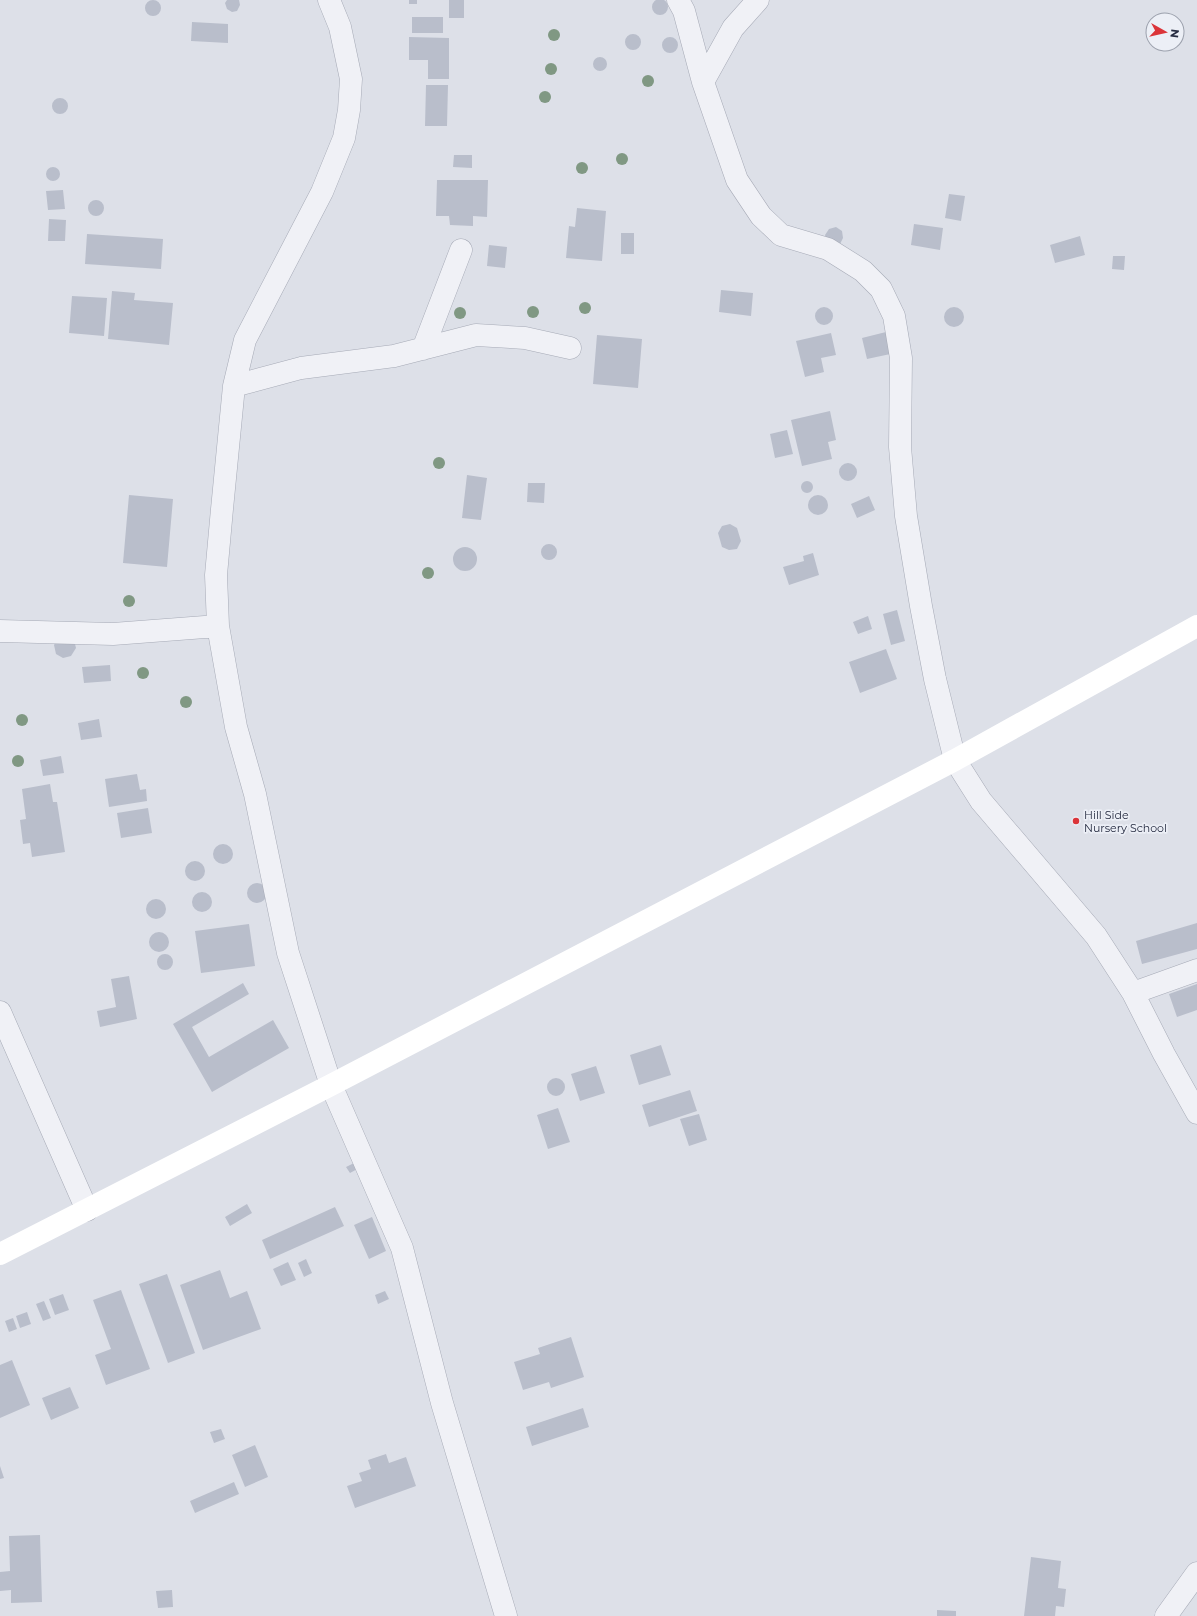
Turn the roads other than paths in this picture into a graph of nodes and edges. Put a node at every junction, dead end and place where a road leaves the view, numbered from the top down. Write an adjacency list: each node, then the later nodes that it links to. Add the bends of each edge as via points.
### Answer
1 (329, 0): 8 (street, via 340,27 351,79 344,138 322,192 245,340)
2 (678, 0): 4 (street, via 684,11)
3 (758, 0): 4 (street, via 734,28)
4 (703, 82): 12 (street, via 737,180 761,216 781,234 828,249 863,271 880,289 894,316 901,358 900,447 906,516 935,679)
5 (461, 250): 7 (street)
6 (570, 348): 7 (street, via 525,338 476,335)
7 (422, 349): 8 (street, via 394,356 301,368)
8 (234, 386): 9 (street, via 216,575)
9 (218, 626): 11 (street, via 114,634); 16 (street, via 236,727 254,794 288,953)
10 (1197, 626): 12 (street)
11 (0, 631)
12 (955, 760): 14 (street, via 981,802 1096,936); 16 (street)
13 (1197, 970): 14 (street)
14 (1133, 993): 17 (street)
15 (0, 1012): 18 (street)
16 (331, 1086): 18 (street); 21 (street, via 402,1248 442,1402)
17 (1197, 1113)
18 (87, 1210): 19 (street)
19 (0, 1254)
20 (1197, 1572): 22 (street)
21 (506, 1616)
22 (1166, 1616)

